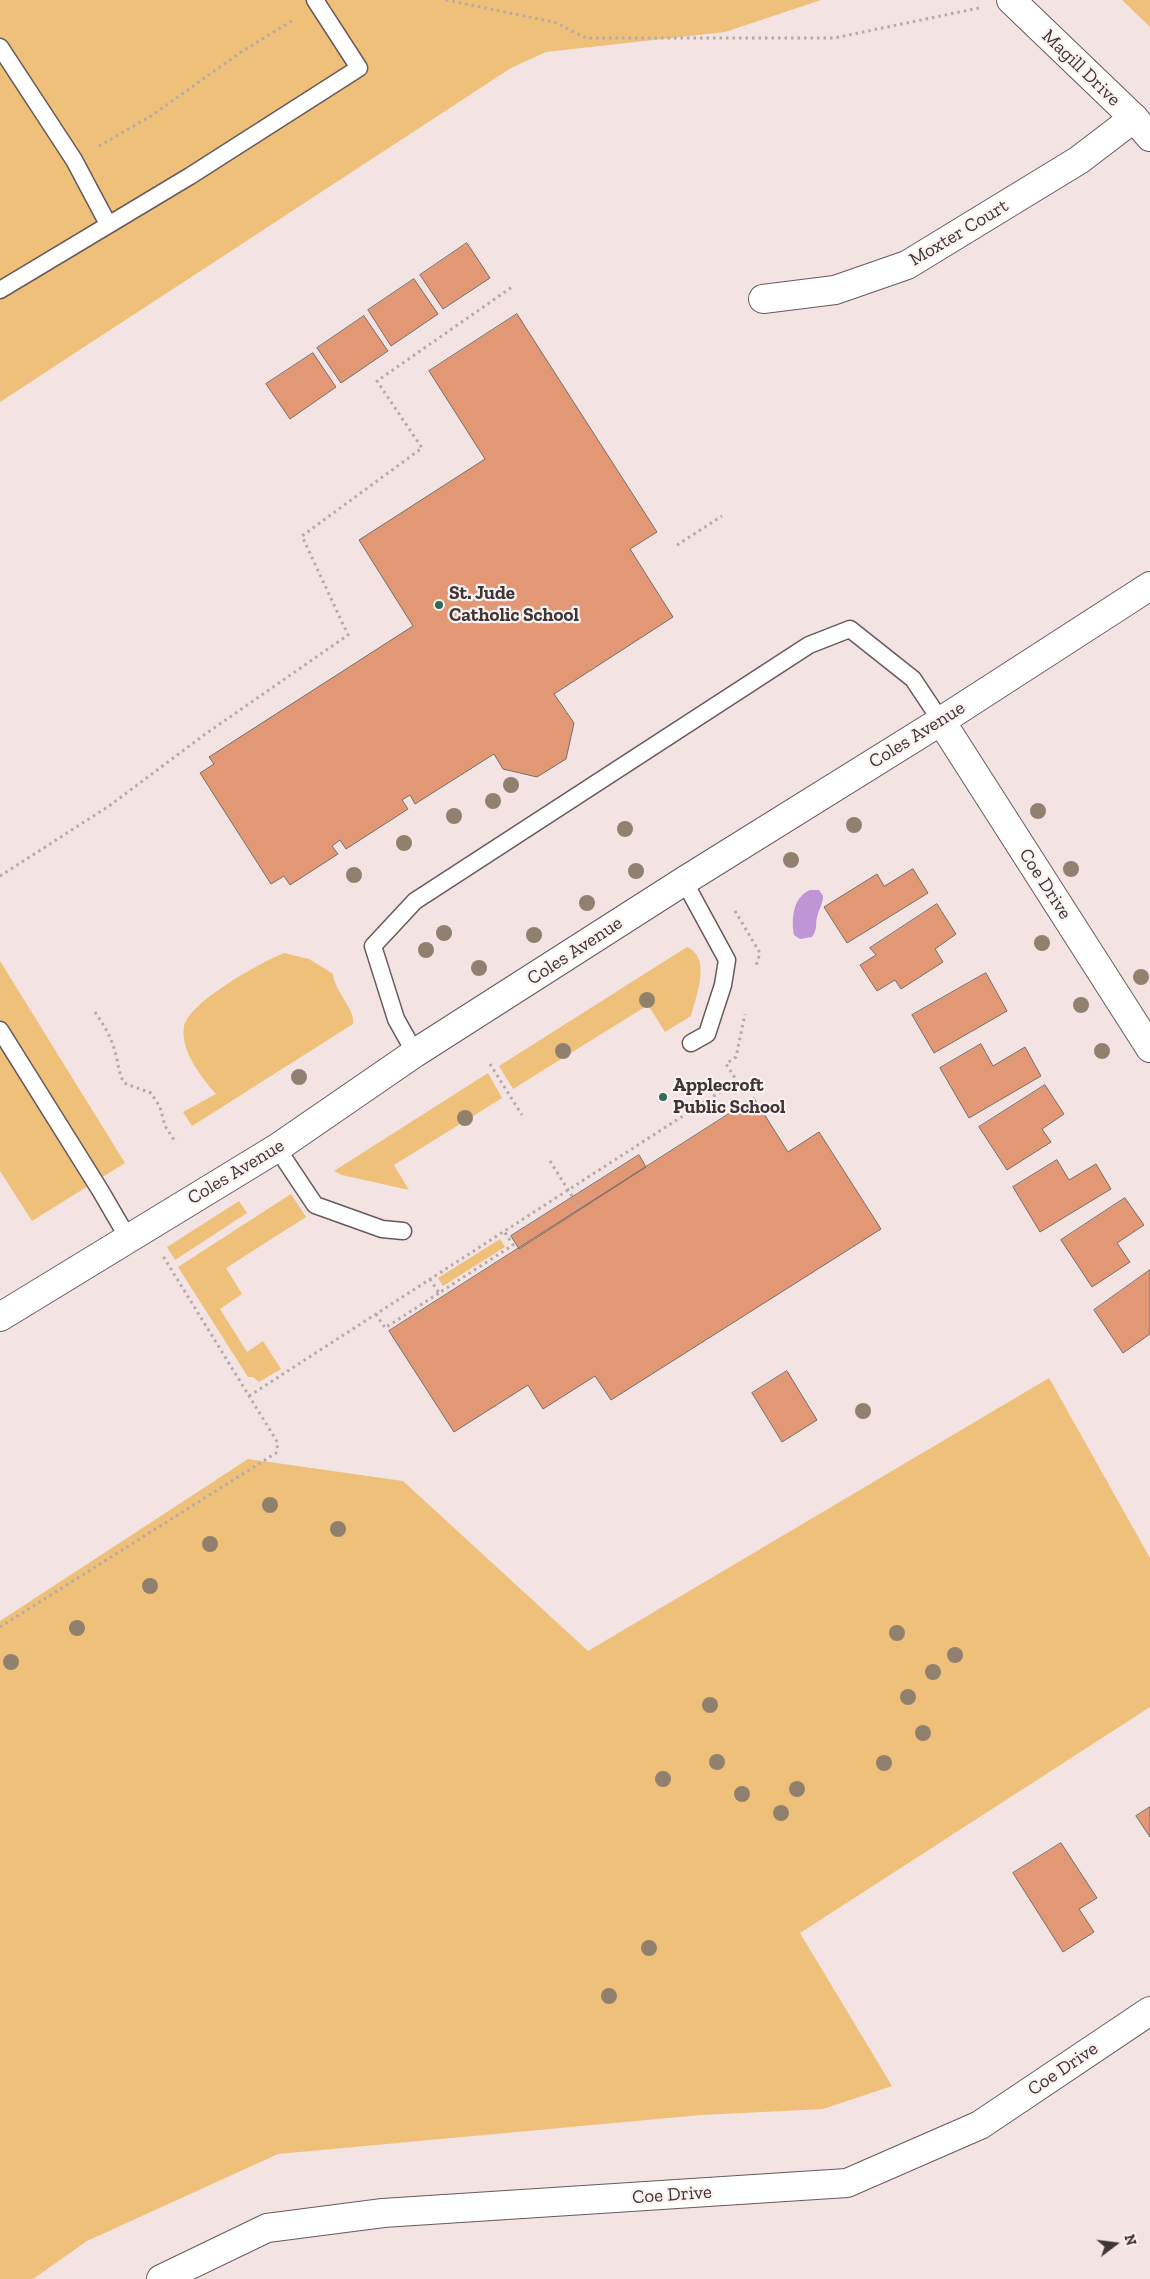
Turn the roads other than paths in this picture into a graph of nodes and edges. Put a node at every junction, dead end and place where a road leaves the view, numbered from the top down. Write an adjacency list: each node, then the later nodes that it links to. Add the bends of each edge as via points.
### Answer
1 (1011, 0): 4 (street, Magill Drive)
2 (317, 2): 5 (lane, via 359,68 190,176)
3 (0, 47): 5 (lane, via 74,160)
4 (1142, 128): 7 (street, Moxter Court, via 1079,160 907,266 835,290)
5 (108, 224): 6 (lane)
6 (0, 290)
7 (763, 299)
8 (1150, 586): 9 (street, Coles Avenue)
9 (941, 721): 10 (street, Coles Avenue); 13 (street, Coe Drive); 14 (lane, via 912,679 850,629 801,651 415,901 373,946 396,1019)
10 (684, 881): 12 (lane, via 727,960 723,985 707,1034); 14 (street, Coles Avenue)
11 (0, 1030): 17 (lane)
12 (691, 1043)
13 (1150, 1048)
14 (416, 1053): 15 (street, Coles Avenue)
15 (277, 1148): 16 (lane, via 315,1205 382,1229); 17 (street, Coles Avenue)
16 (404, 1231)
17 (128, 1238): 18 (street, Coles Avenue)
18 (0, 1317)
19 (1149, 2015): 20 (street, Coe Drive, via 980,2125 847,2183 383,2213 267,2228)
20 (161, 2279)

